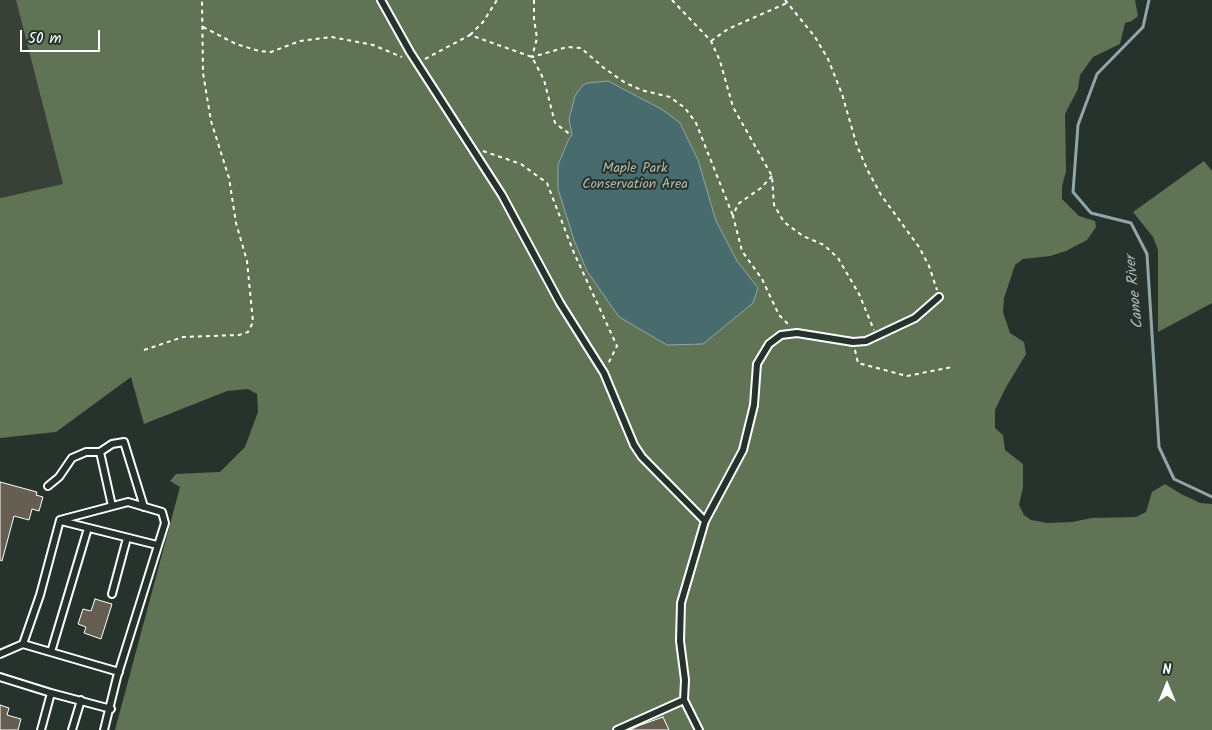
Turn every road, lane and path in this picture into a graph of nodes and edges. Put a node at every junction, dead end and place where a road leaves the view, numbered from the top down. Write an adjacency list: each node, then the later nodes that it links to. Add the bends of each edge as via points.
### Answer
1 (202, 0): 7 (path)
2 (381, 0): 11 (lane)
3 (497, 0): 8 (path)
4 (534, 0): 10 (path, via 537,38)
5 (672, 0): 9 (path)
6 (786, 1): 9 (path, via 728,28); 16 (path, via 828,59 868,171 920,247)
7 (203, 27): 11 (path, via 236,44 259,51 271,52 300,41 332,37 373,45); 20 (path, via 203,73 211,121 229,178 236,223 248,261 253,322 248,332 239,335 183,337)
8 (470, 35): 10 (path); 11 (path)
9 (711, 41): 14 (path, via 720,60 733,107)
10 (532, 57): 12 (path, via 544,80 555,123); 15 (path, via 567,47 581,48 624,82 670,97 686,108 696,123)
11 (417, 63): 13 (lane)
12 (571, 135)
13 (470, 146): 22 (lane, via 502,195 560,303); 22 (path, via 521,164 547,183 574,253 617,346)
14 (772, 176): 15 (path, via 738,204); 18 (path, via 774,205 784,222 803,236 824,245 838,258 859,294)
15 (733, 216): 17 (path, via 742,251 762,279 779,315)
16 (939, 297): 18 (lane, via 915,318)
17 (797, 333): 19 (lane); 28 (lane, via 781,335 768,344 757,364 754,406 743,450)
18 (876, 336): 19 (lane)
19 (853, 342): 21 (path, via 858,363 907,376)
20 (144, 350)
21 (952, 367)
22 (604, 373): 28 (lane, via 634,446)
23 (100, 452): 24 (lane, via 86,452 72,458); 25 (lane); 26 (lane, via 112,444 124,442)
24 (48, 486)
25 (112, 506): 26 (lane, via 128,502); 27 (lane)
26 (144, 507): 31 (lane, via 162,512 165,524)
27 (60, 520): 29 (lane); 33 (lane)
28 (705, 521): 40 (lane, via 681,603)
29 (88, 528): 30 (lane); 34 (lane)
30 (127, 538): 31 (lane); 32 (lane)
31 (157, 545): 36 (lane)
32 (112, 594)
33 (23, 644): 34 (lane); 35 (lane)
34 (51, 652): 36 (lane)
35 (0, 654)
36 (118, 672): 41 (lane)
37 (0, 677): 38 (lane)
38 (51, 692): 39 (lane); 42 (lane)
39 (81, 700): 41 (lane); 43 (lane)
40 (684, 700): 45 (lane); 46 (lane)
41 (111, 708): 44 (lane)
42 (41, 730)
43 (72, 730)
44 (104, 730)
45 (617, 730)
46 (699, 730)

